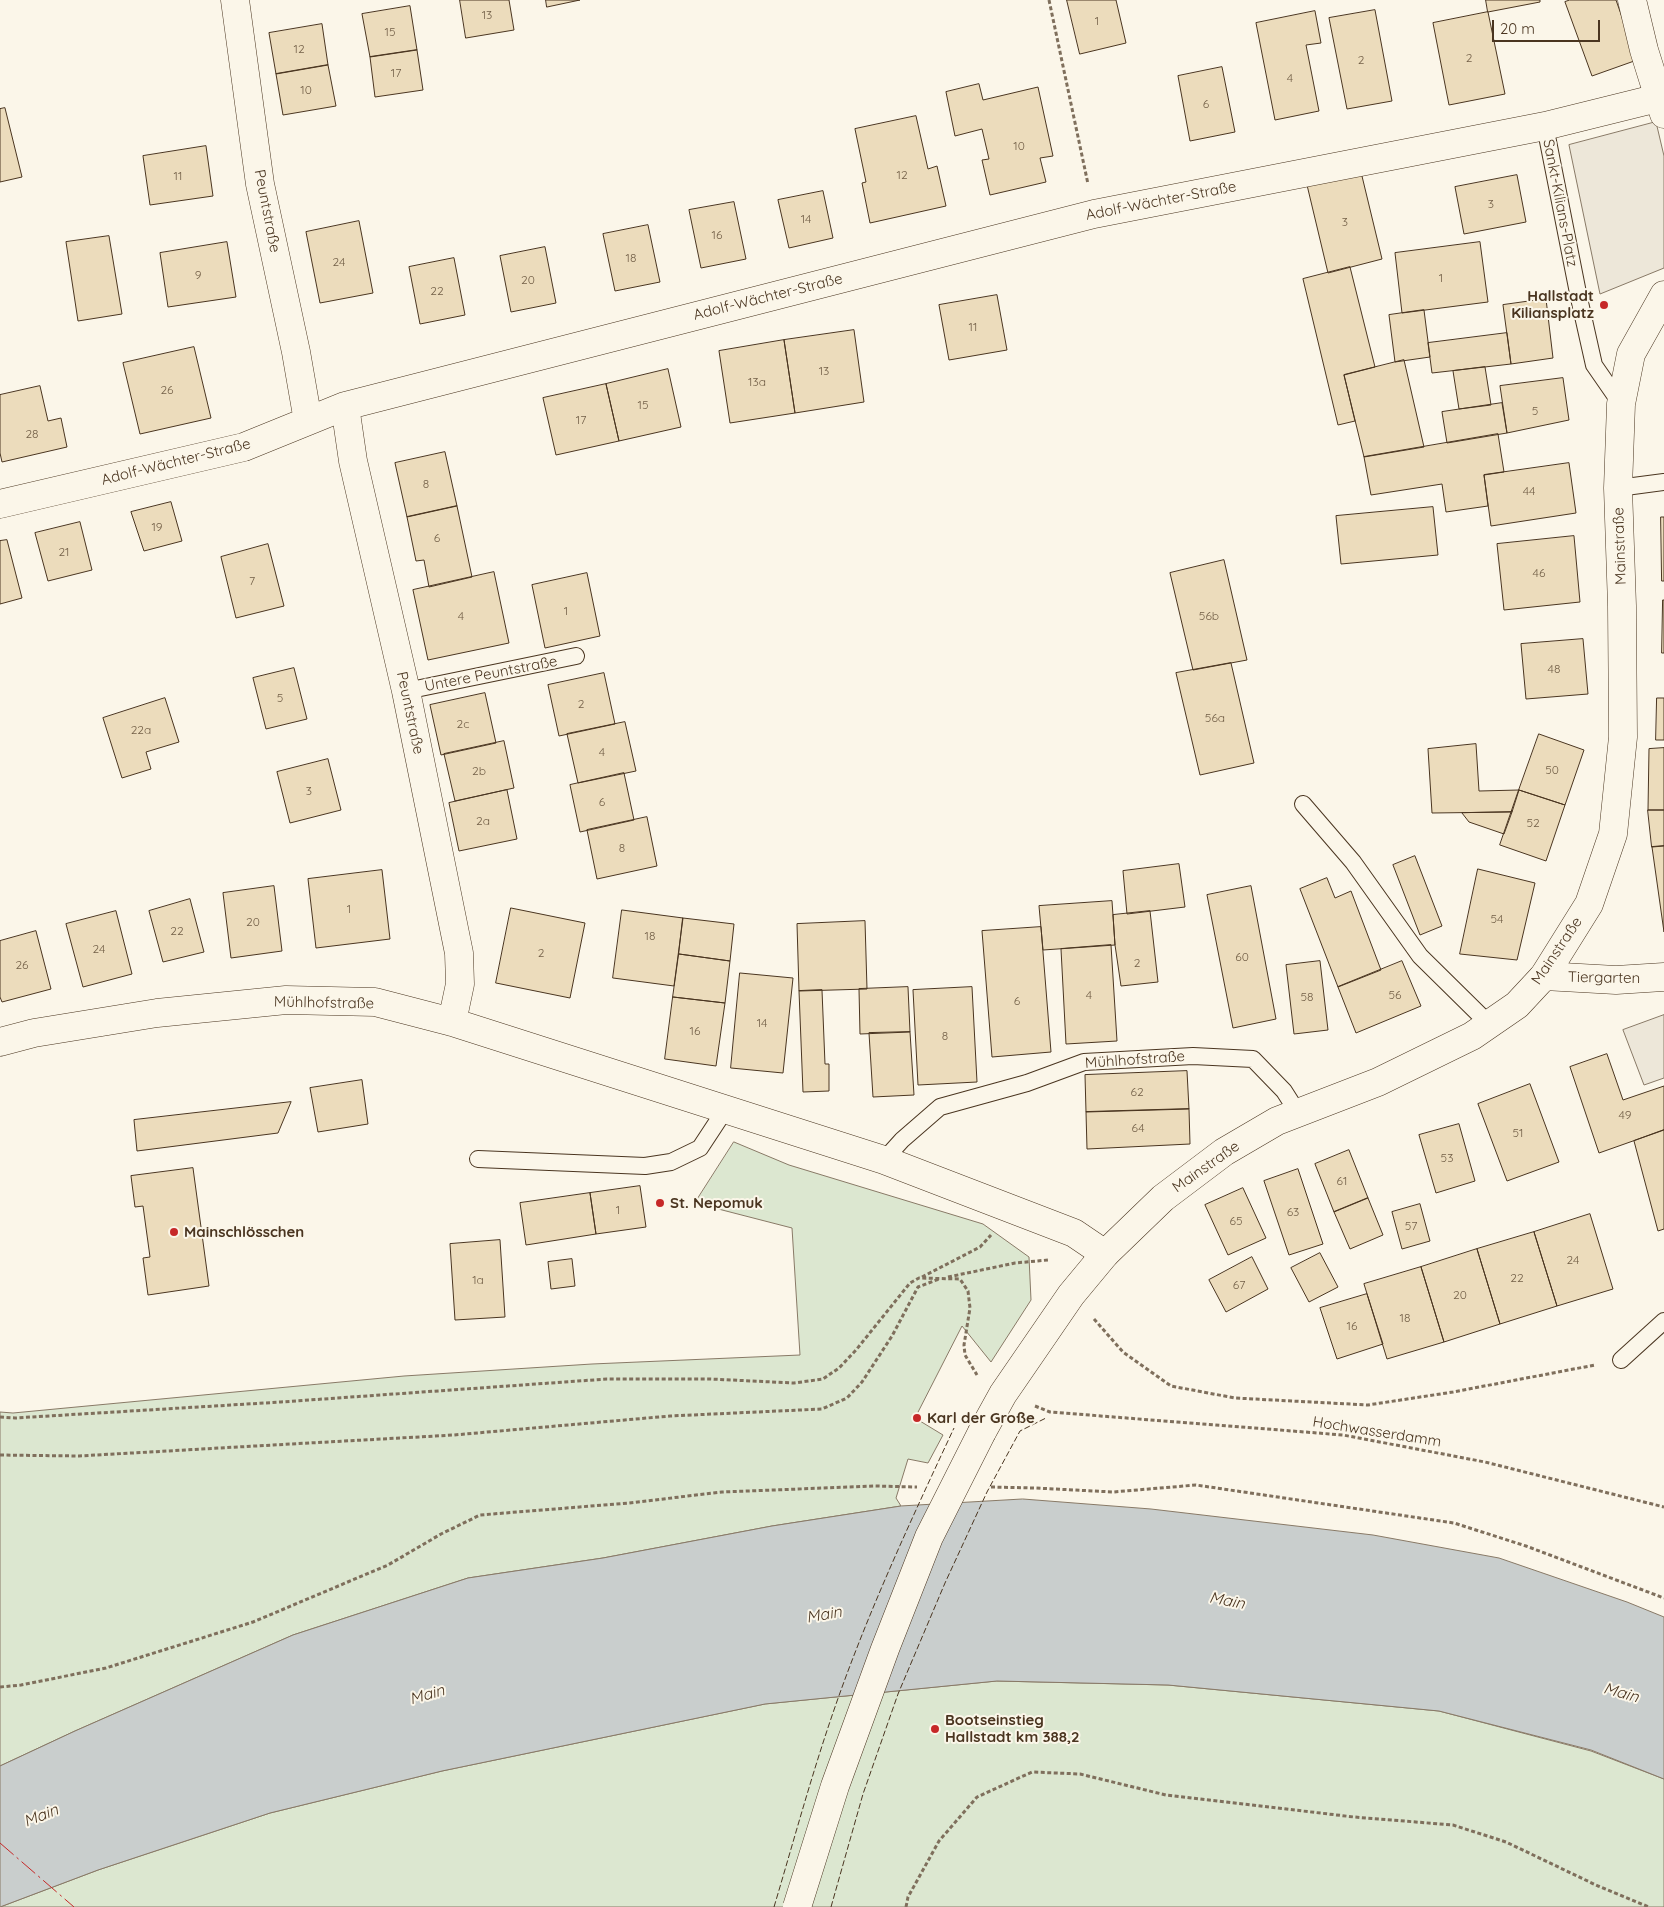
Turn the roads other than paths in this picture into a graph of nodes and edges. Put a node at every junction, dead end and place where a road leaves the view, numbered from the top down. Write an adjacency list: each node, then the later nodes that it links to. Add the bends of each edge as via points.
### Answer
1 (235, 0): 8 (street, Peuntstraße, via 260,184)
2 (1632, 0): 3 (street)
3 (1661, 106): 4 (street, Sankt-Kilians-Platz)
4 (1545, 126): 6 (lane, Sankt-Kilians-Platz, via 1594,365); 7 (street, Adolf-Wächter-Straße, via 1094,214)
5 (1664, 295): 6 (street, Mainstraße, via 1631,354)
6 (1621, 404): 10 (street, Mainstraße)
7 (345, 406): 8 (street, Adolf-Wächter-Straße); 13 (street, Peuntstraße, via 353,461)
8 (308, 421): 11 (street, Adolf-Wächter-Straße, via 244,447)
9 (1664, 482): 10 (lane)
10 (1618, 488): 15 (street, Mainstraße, via 1624,738 1613,834 1589,904)
11 (0, 504)
12 (576, 656): 13 (lane, Untere Peuntstraße)
13 (406, 691): 17 (street, Peuntstraße, via 459,954 460,984)
14 (1302, 804): 18 (lane, via 1353,862 1420,956)
15 (1544, 976): 16 (street, Tiergarten); 18 (street, Mainstraße, via 1516,1005)
16 (1663, 982)
17 (452, 1022): 19 (street, Mühlhofstraße, via 375,1002 286,1000 158,1012); 20 (street, Mühlhofstraße)
18 (1489, 1024): 21 (street, Mainstraße, via 1472,1036 1378,1082)
19 (0, 1042)
20 (725, 1110): 22 (lane, via 700,1148 671,1162 645,1166); 23 (street, Mühlhofstraße)
21 (1298, 1113): 23 (lane, Mühlhofstraße, via 1284,1091 1253,1059 1193,1056 1084,1062 1027,1083 940,1107); 24 (street, Mainstraße, via 1277,1121 1224,1152 1163,1198)
22 (478, 1159)
23 (884, 1160): 24 (street, Mühlhofstraße, via 1074,1233)
24 (1105, 1254): 27 (street, Mainstraße, bridge, via 1071,1295 1003,1394 929,1537 835,1786)
25 (1664, 1321): 26 (lane)
26 (1621, 1360)
27 (797, 1907)

